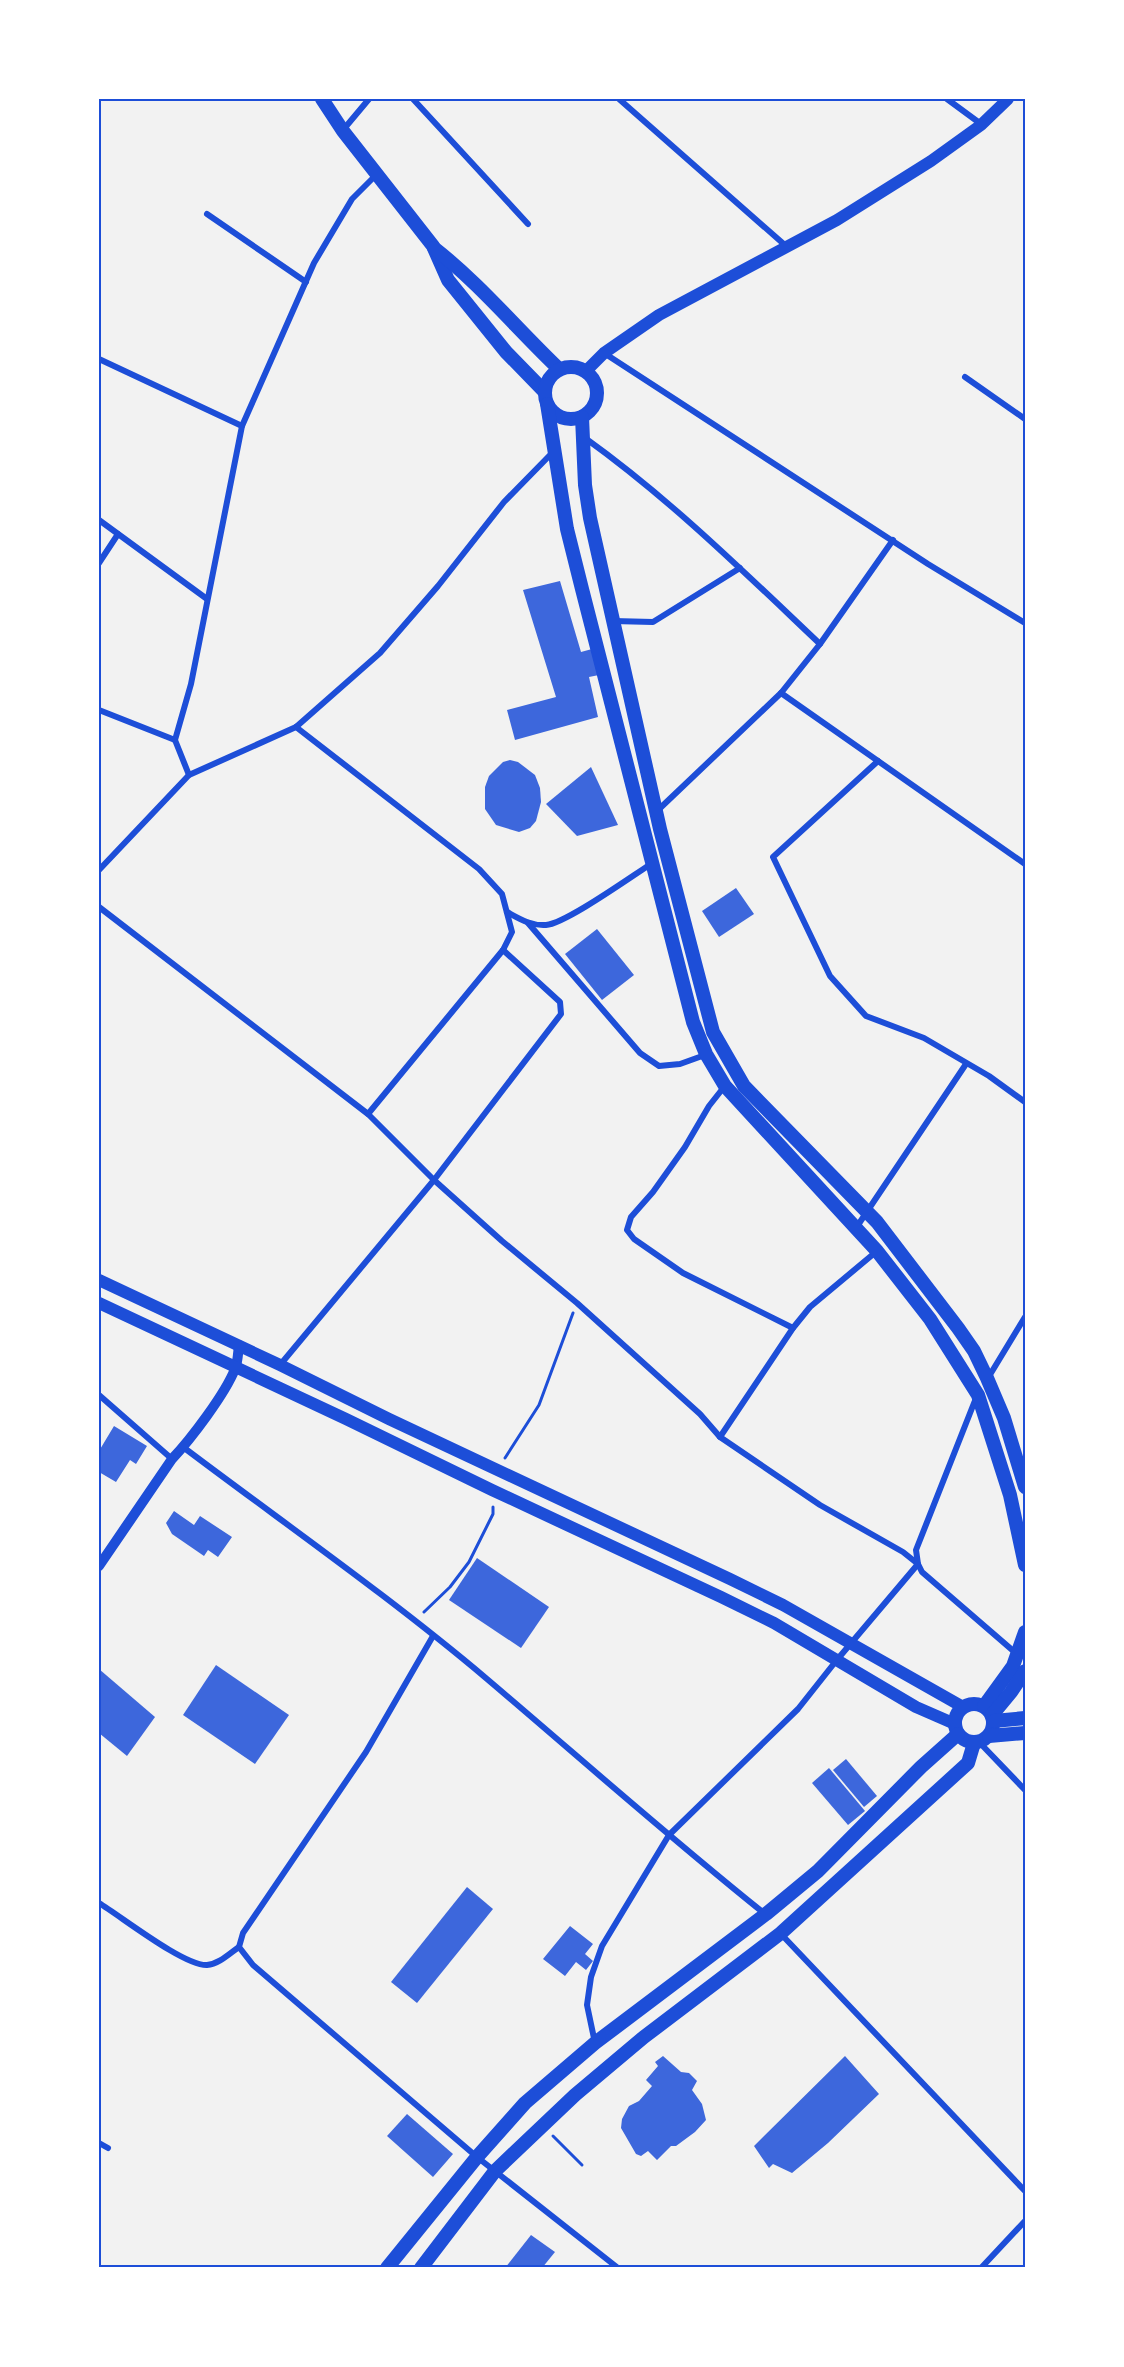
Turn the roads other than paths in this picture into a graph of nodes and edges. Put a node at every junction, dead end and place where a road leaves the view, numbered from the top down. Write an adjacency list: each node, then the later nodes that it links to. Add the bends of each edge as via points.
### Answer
1 (322, 99): 8 (main road)
2 (369, 99): 8 (street)
3 (413, 99): 11 (street)
4 (619, 99): 13 (street)
5 (947, 99): 7 (street)
6 (1008, 99): 7 (main road)
7 (981, 124): 13 (main road, via 931,161 837,220)
8 (343, 131): 9 (main road)
9 (376, 175): 12 (main road); 14 (street, via 352,199 328,236)
10 (207, 214): 14 (street)
11 (528, 224)
12 (433, 246): 17 (main road, via 464,271); 20 (main road, via 448,280)
13 (786, 246): 15 (main road, via 659,315)
14 (306, 282): 23 (street)
15 (604, 354): 18 (main road); 28 (street)
16 (99, 359): 23 (street)
17 (559, 369): 18 (main road, via 573,366); 20 (main road, via 549,378)
18 (586, 371): 21 (main road, via 595,382 597,395 592,409)
19 (965, 377): 22 (street)
20 (545, 398): 21 (main road, via 550,410 562,418); 25 (main road)
21 (582, 417): 24 (main road)
22 (1025, 419)
23 (242, 426): 31 (street)
24 (582, 436): 30 (street, via 635,474); 32 (main road, via 585,485)
25 (554, 451): 37 (street, via 504,502 380,652); 42 (main road, via 567,529)
26 (99, 520): 27 (street)
27 (118, 534): 29 (street); 31 (street)
28 (893, 540): 33 (street); 34 (street)
29 (99, 563)
30 (740, 567): 32 (street, via 653,622); 34 (street)
31 (207, 599): 38 (street, via 191,684)
32 (612, 621): 41 (main road)
33 (1025, 622)
34 (820, 644): 35 (street)
35 (781, 693): 39 (street); 41 (street)
36 (99, 710): 38 (street)
37 (296, 727): 40 (street); 46 (street, via 479,869 502,894)
38 (175, 740): 40 (street)
39 (878, 761): 43 (street); 50 (street, via 773,856 830,976 866,1016 924,1038)
40 (189, 775): 44 (street)
41 (656, 812): 55 (main road, via 713,1032 744,1086)
42 (652, 864): 47 (street, via 570,915 548,925); 49 (main road, via 693,1022)
43 (1025, 864)
44 (99, 870)
45 (99, 907): 53 (street)
46 (507, 912): 47 (street); 48 (street, via 512,932)
47 (528, 923): 49 (street, via 640,1053 659,1066 680,1064)
48 (503, 950): 53 (street); 54 (street, via 560,1002 561,1014)
49 (706, 1054): 51 (main road)
50 (966, 1064): 52 (street); 55 (street)
51 (725, 1086): 56 (main road); 61 (street, via 653,1192 631,1217 627,1230 683,1273)
52 (1025, 1102)
53 (368, 1114): 54 (street)
54 (434, 1180): 63 (street); 68 (street, via 577,1303 700,1414)
55 (867, 1214): 56 (street); 65 (main road, via 958,1328)
56 (855, 1228): 57 (main road)
57 (878, 1251): 61 (street, via 810,1307); 67 (main road, via 930,1319)
58 (99, 1280): 62 (main road)
59 (99, 1303): 64 (main road)
60 (1025, 1317): 65 (street)
61 (793, 1328): 68 (street)
62 (239, 1345): 63 (main road); 64 (street)
63 (280, 1365): 77 (main road, via 730,1579)
64 (236, 1367): 69 (street); 79 (main road, via 721,1597 774,1623)
65 (987, 1378): 71 (main road)
66 (99, 1395): 70 (street)
67 (978, 1395): 72 (street, via 916,1550); 73 (main road, via 1010,1495)
68 (720, 1437): 72 (street)
69 (183, 1447): 70 (street); 76 (street)
70 (172, 1459): 74 (street)
71 (1025, 1487)
72 (918, 1564): 77 (street); 78 (street, via 922,1572)
73 (1025, 1565)
74 (99, 1566)
75 (1025, 1632): 78 (main road)
76 (433, 1636): 88 (street); 92 (street, via 366,1752 243,1934)
77 (851, 1643): 79 (street); 81 (main road)
78 (1019, 1655): 82 (main road)
79 (836, 1661): 84 (main road); 88 (street, via 798,1709)
80 (1025, 1671): 82 (main road)
81 (963, 1707): 82 (main road, via 977,1704); 84 (main road, via 956,1718)
82 (990, 1714): 83 (main road); 86 (main road, via 993,1729)
83 (1025, 1718)
84 (957, 1729): 86 (main road, via 963,1739); 90 (main road, via 818,1871)
85 (1025, 1733): 86 (main road)
86 (981, 1740): 87 (street); 91 (main road, via 968,1763)
87 (1025, 1790)
88 (669, 1835): 90 (street); 93 (street, via 602,1946 591,1977 587,2005)
89 (99, 1903): 92 (street, via 196,1964 220,1961)
90 (766, 1914): 93 (main road)
91 (781, 1933): 97 (main road, via 644,2037); 98 (street)
92 (239, 1947): 96 (street, via 254,1965)
93 (595, 2043): 96 (main road, via 525,2103)
94 (99, 2143): 95 (street)
95 (108, 2148)
96 (477, 2157): 97 (street); 100 (main road)
97 (495, 2171): 101 (main road); 102 (street)
98 (1025, 2191)
99 (1025, 2221): 103 (street)
100 (387, 2268)
101 (421, 2268)
102 (618, 2268)
103 (981, 2268)

